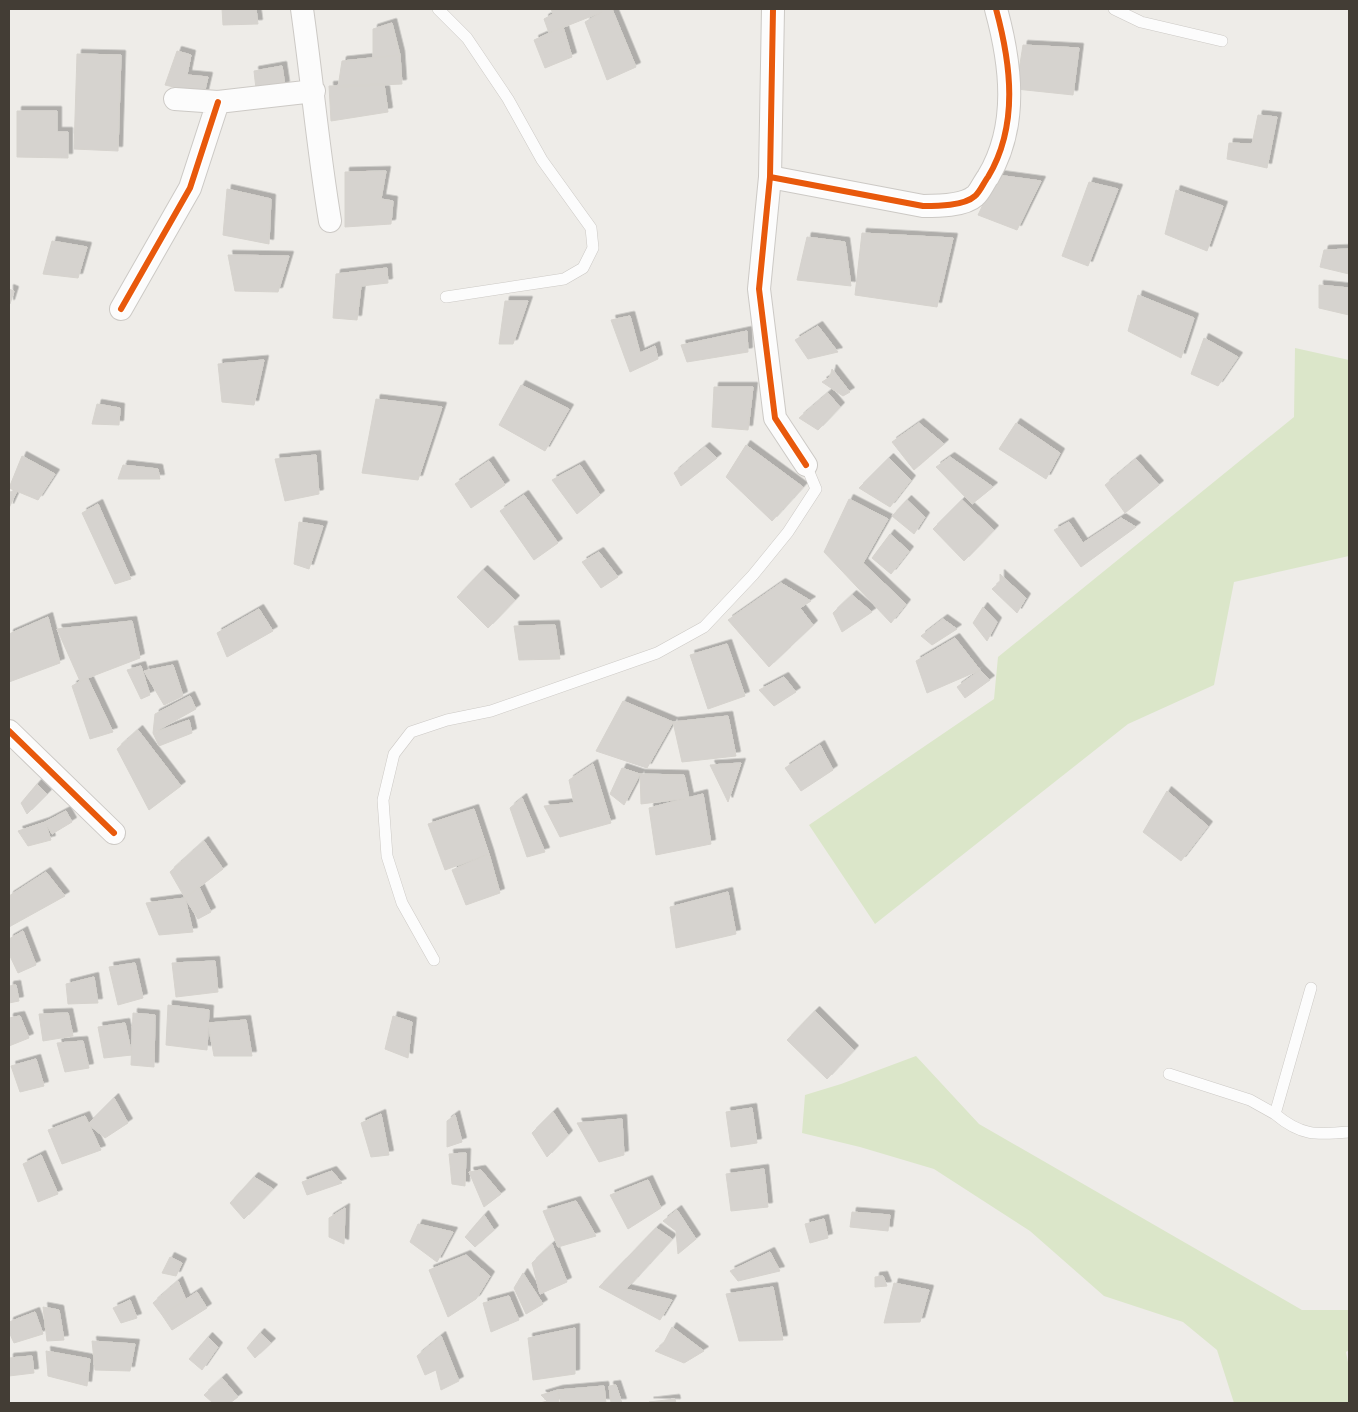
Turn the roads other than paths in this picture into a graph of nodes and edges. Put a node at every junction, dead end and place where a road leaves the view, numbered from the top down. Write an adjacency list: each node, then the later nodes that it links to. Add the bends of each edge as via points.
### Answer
1 (302, 9): 7 (street)
2 (438, 9): 12 (lane, via 467,38 508,99 542,160 591,228 593,248 583,268 564,279)
3 (773, 9): 10 (street)
4 (996, 9): 10 (street, via 1007,48 1010,104 999,158 975,196 946,206 923,206)
5 (1114, 9): 6 (lane, via 1141,22)
6 (1222, 41)
7 (314, 91): 9 (street); 11 (street, via 318,151)
8 (175, 99): 9 (street)
9 (218, 102): 13 (street, via 190,188)
10 (770, 177): 14 (street, via 759,289 766,351 775,418)
11 (330, 220)
12 (446, 297)
13 (121, 309)
14 (806, 465): 17 (lane, via 816,489 788,532 704,627 657,653 491,711 411,732 394,754 383,800 387,856 402,903)
15 (9, 731): 16 (street)
16 (114, 833)
17 (434, 960)
18 (1311, 988): 20 (lane)
19 (1169, 1074): 20 (lane, via 1250,1100)
20 (1276, 1114): 21 (lane, via 1292,1128 1312,1134)
21 (1349, 1132)

